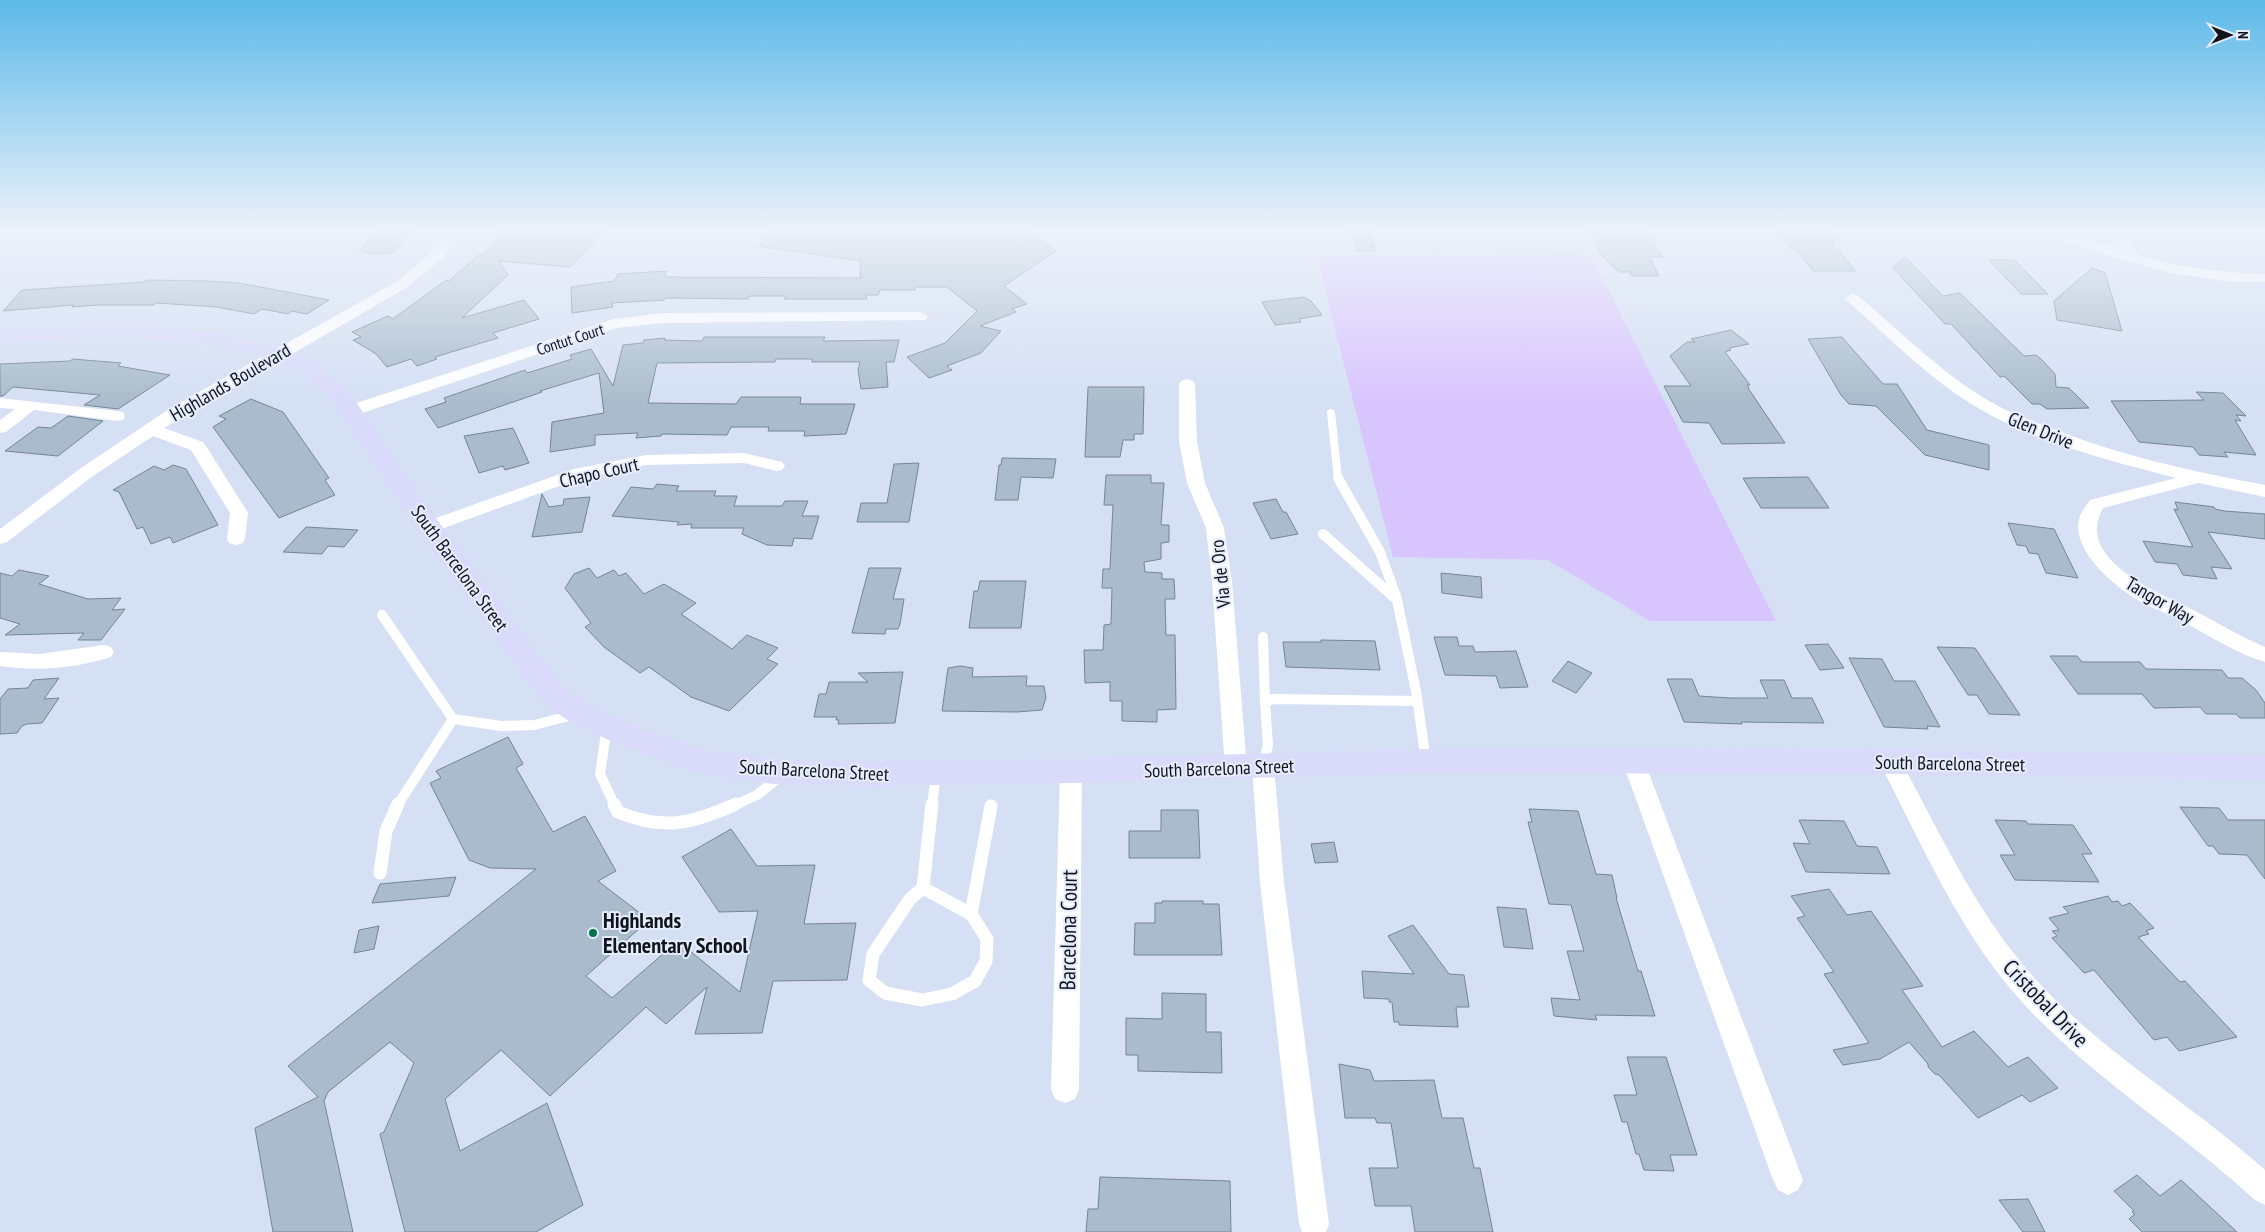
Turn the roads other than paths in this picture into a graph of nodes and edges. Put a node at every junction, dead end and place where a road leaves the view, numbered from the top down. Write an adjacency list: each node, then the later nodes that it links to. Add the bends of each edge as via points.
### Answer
1 (398, 286): 5 (street, Highlands Boulevard)
2 (1852, 298): 15 (street, Glen Drive, via 1972,397 1999,413 2059,439)
3 (920, 317): 9 (street, Contut Court, via 663,318 614,324)
4 (0, 338): 5 (main road, South Barcelona Street, via 73,332 144,332 223,340)
5 (276, 354): 9 (main road, South Barcelona Street, via 305,366 339,394); 13 (street, Highlands Boulevard)
6 (1187, 384): 35 (street, Via de Oro, via 1188,441 1196,483 1215,528)
7 (0, 403): 8 (street)
8 (32, 405): 11 (street); 12 (street)
9 (350, 411): 17 (main road, South Barcelona Street)
10 (1331, 413): 21 (lane, via 1338,481 1380,552)
11 (117, 416)
12 (0, 428)
13 (150, 429): 19 (street, Highlands Boulevard); 20 (street, via 197,446 239,513)
14 (776, 466): 17 (street, Chapo Court, via 744,458 646,460 574,474)
15 (2197, 478): 16 (street, Glen Drive); 25 (street, Tangor Way, via 2096,504 2087,520 2089,540 2104,562 2142,594)
16 (2265, 490)
17 (429, 527): 29 (main road, South Barcelona Street, via 555,697)
18 (1323, 534): 21 (lane)
19 (0, 538)
20 (236, 539)
21 (1397, 600): 27 (lane)
22 (382, 615): 30 (lane)
23 (1263, 637): 28 (lane)
24 (104, 652): 26 (street, via 70,660)
25 (2265, 655)
26 (0, 659)
27 (1417, 701): 28 (lane, via 1273,699); 32 (lane)
28 (1265, 702): 35 (lane, via 1268,745)
29 (580, 713): 30 (lane, via 526,725 501,726); 31 (main road, South Barcelona Street)
30 (453, 719): 41 (lane, via 401,797 386,831)
31 (607, 726): 37 (main road, South Barcelona Street, via 702,762); 37 (lane, via 600,774 618,812 640,821 675,824 705,818 757,796)
32 (1426, 761): 34 (main road, South Barcelona Street); 35 (main road, South Barcelona Street)
33 (1890, 762): 34 (main road, South Barcelona Street); 36 (main road, South Barcelona Street); 46 (street, Cristobal Drive, via 1982,931 2030,992 2082,1043 2233,1159)
34 (1634, 763): 45 (street)
35 (1249, 767): 38 (main road, South Barcelona Street); 47 (street, Via de Oro, via 1272,882)
36 (2265, 767)
37 (786, 772): 39 (main road, South Barcelona Street)
38 (1071, 772): 39 (main road, South Barcelona Street); 44 (street, Barcelona Court)
39 (936, 773): 42 (lane)
40 (991, 806): 43 (lane)
41 (380, 872)
42 (923, 888): 43 (lane); 43 (lane, via 910,899 873,954 869,980 885,993 922,1000 952,994 975,981 986,961 988,939)
43 (971, 914)
44 (1065, 1089)
45 (1788, 1180)
46 (2265, 1190)
47 (1314, 1224)

